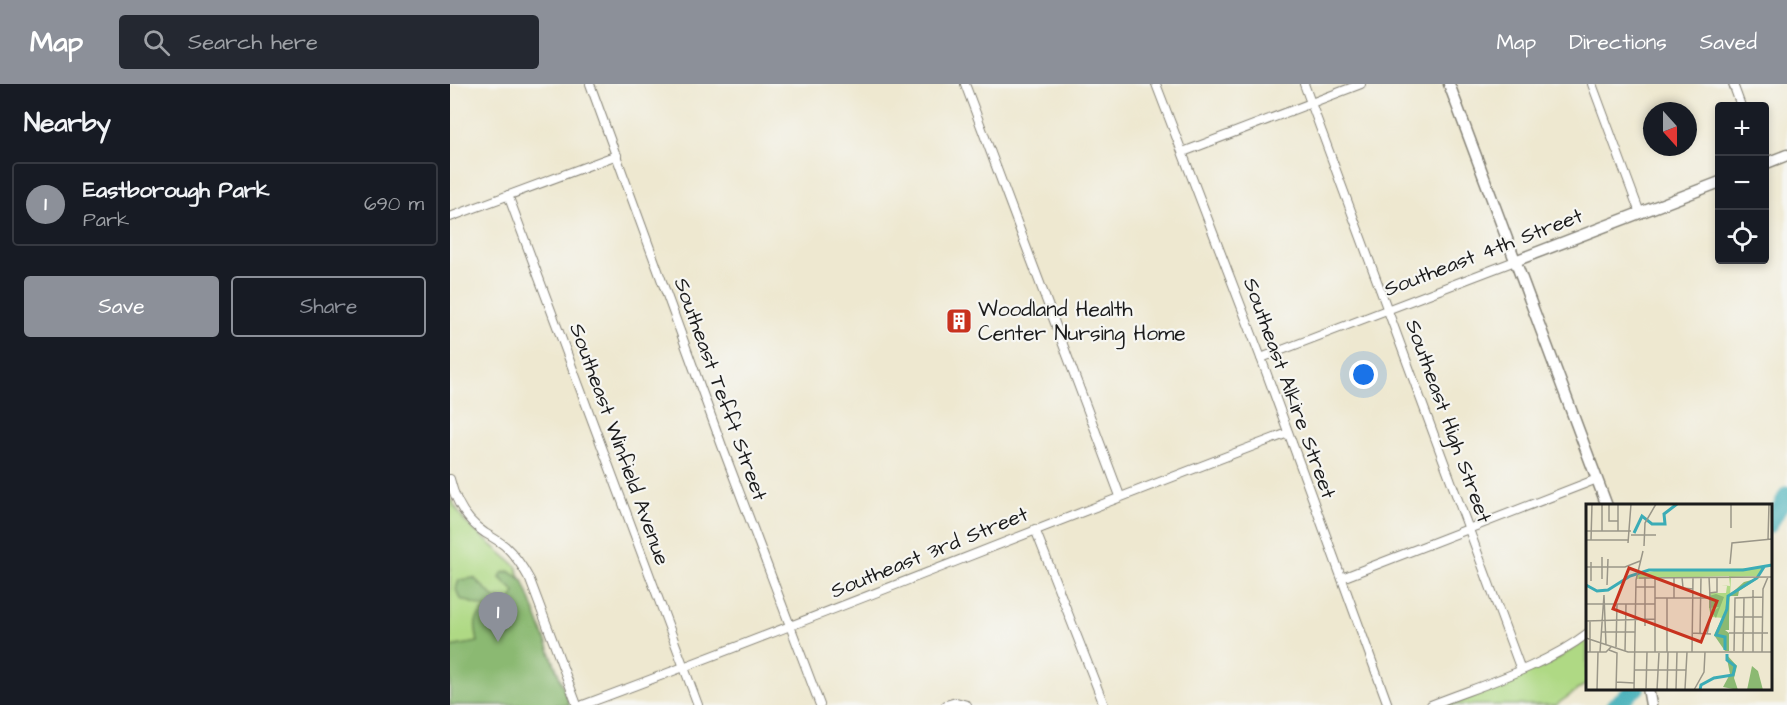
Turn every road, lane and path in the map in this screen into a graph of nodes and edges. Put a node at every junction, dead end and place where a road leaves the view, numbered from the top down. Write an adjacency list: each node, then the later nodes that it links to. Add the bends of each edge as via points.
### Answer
1 (590, 84): 13 (street, Southeast Tefft Street)
2 (965, 84): 25 (street)
3 (1156, 84): 11 (street, Southeast Alkire Street)
4 (1304, 84): 10 (street, Southeast High Street)
5 (1361, 84): 10 (street)
6 (1449, 84): 19 (street)
7 (1592, 84): 17 (street)
8 (1733, 84): 9 (street)
9 (1740, 102)
10 (1312, 103): 11 (street); 20 (street, Southeast High Street)
11 (1183, 152): 21 (street, Southeast Alkire Street)
12 (1787, 155): 14 (street)
13 (616, 156): 16 (street); 30 (street, Southeast Tefft Street)
14 (1769, 162)
15 (1715, 184): 17 (street, Southeast 4th Street)
16 (508, 195): 18 (street); 32 (street, Southeast Winfield Avenue)
17 (1640, 213): 19 (street, Southeast 4th Street)
18 (450, 217)
19 (1515, 261): 20 (street, Southeast 4th Street); 24 (street)
20 (1388, 310): 21 (street, Southeast 4th Street); 27 (street, Southeast High Street)
21 (1261, 358): 22 (street, Southeast Alkire Street)
22 (1288, 433): 25 (street, Southeast 3rd Street); 29 (street, Southeast Alkire Street)
23 (450, 479): 35 (street, via 467,516 504,545 523,567)
24 (1597, 479): 26 (street); 27 (street)
25 (1120, 496): 28 (street, Southeast 3rd Street)
26 (1606, 504)
27 (1469, 528): 29 (street); 33 (street, Southeast High Street)
28 (1035, 529): 30 (street, Southeast 3rd Street); 41 (street)
29 (1342, 578): 42 (street, Southeast Alkire Street)
30 (791, 627): 32 (street, Southeast 3rd Street); 38 (street, Southeast Tefft Street)
31 (1586, 634): 33 (street, via 1554,656)
32 (684, 668): 36 (street, Southeast 3rd Street); 37 (street, Southeast Winfield Avenue)
33 (1521, 670): 43 (street)
34 (1648, 690): 44 (street)
35 (577, 705)
36 (584, 705)
37 (698, 705)
38 (820, 705)
39 (946, 705): 40 (street)
40 (967, 705)
41 (1104, 705)
42 (1388, 705)
43 (1431, 705)
44 (1651, 705)

